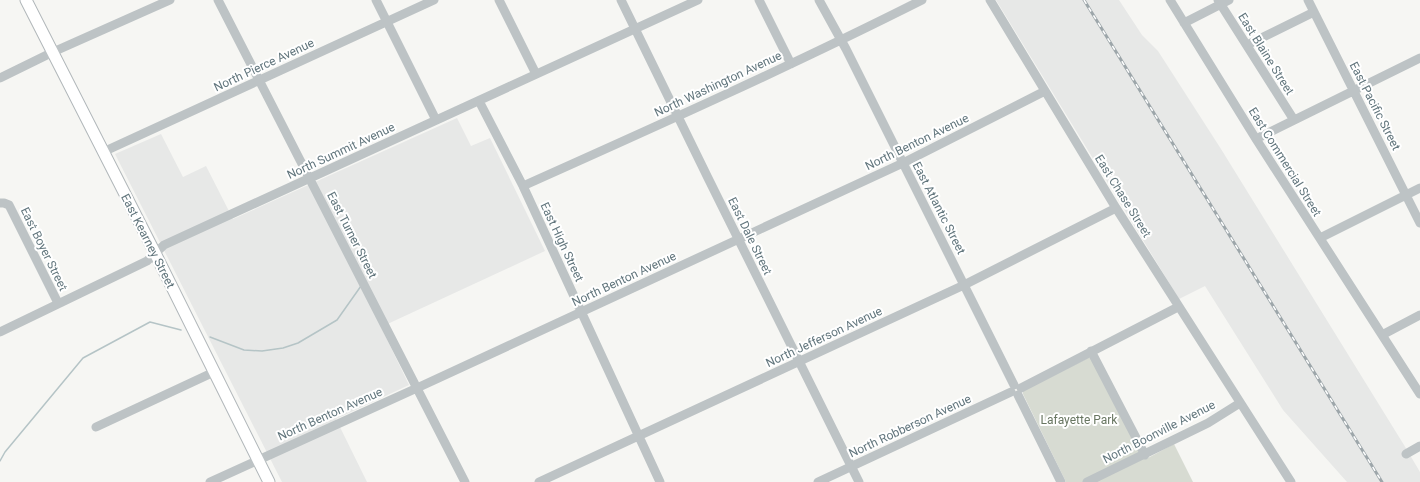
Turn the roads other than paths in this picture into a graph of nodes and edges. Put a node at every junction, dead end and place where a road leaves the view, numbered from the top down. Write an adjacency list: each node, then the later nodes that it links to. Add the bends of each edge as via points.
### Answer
1 (26, 0): 23 (main road, East Kearney Street)
2 (170, 0): 23 (street)
3 (218, 0): 28 (street, East Turner Street)
4 (376, 0): 18 (street)
5 (434, 0): 18 (street, North Pierce Avenue)
6 (499, 0): 26 (street)
7 (621, 0): 20 (street, East Dale Street)
8 (698, 0): 20 (street, North Summit Avenue)
9 (758, 0): 25 (street)
10 (819, 0): 21 (street, East Atlantic Street)
11 (922, 0): 21 (street, North Washington Avenue)
12 (990, 0): 30 (street, East Chase Street)
13 (1170, 0): 19 (street, East Commercial Street)
14 (1229, 0): 16 (street)
15 (1308, 0): 17 (street, East Pacific Street)
16 (1219, 2): 19 (street); 22 (street, East Blaine Street)
17 (1314, 12): 22 (street); 29 (street, East Pacific Street)
18 (386, 22): 28 (street, North Pierce Avenue); 33 (street)
19 (1184, 23): 35 (street, East Commercial Street)
20 (635, 28): 26 (street, North Summit Avenue); 32 (street, East Dale Street)
21 (842, 40): 25 (street, North Washington Avenue); 37 (street, East Atlantic Street)
22 (1247, 45): 34 (street, East Blaine Street)
23 (53, 52): 27 (street); 36 (main road, East Kearney Street)
24 (1420, 58): 29 (street)
25 (790, 64): 32 (street, North Washington Avenue)
26 (536, 74): 31 (street, North Summit Avenue)
27 (0, 78)
28 (259, 80): 36 (street, North Pierce Avenue); 38 (street, East Turner Street)
29 (1354, 90): 34 (street); 41 (street, East Pacific Street)
30 (1045, 91): 37 (street, North Benton Avenue); 43 (street, East Chase Street)
31 (479, 100): 33 (street, North Summit Avenue); 39 (street, East High Street)
32 (678, 117): 39 (street, North Washington Avenue); 46 (street, East Dale Street)
33 (436, 120): 38 (street, North Summit Avenue)
34 (1294, 120): 35 (street)
35 (1256, 139): 45 (street, East Commercial Street)
36 (103, 152): 47 (main road, East Kearney Street)
37 (903, 163): 46 (street, North Benton Avenue); 48 (street, East Atlantic Street)
38 (310, 178): 47 (street, North Summit Avenue, via 164,245); 58 (street, East Turner Street)
39 (523, 186): 51 (street, East High Street)
40 (1420, 188): 41 (street)
41 (1406, 195): 44 (street, East Pacific Street); 45 (street)
42 (4, 204): 49 (street, East Boyer Street)
43 (1116, 208): 48 (street, North Jefferson Avenue); 50 (street, East Chase Street)
44 (1420, 223)
45 (1320, 238): 54 (street, East Commercial Street)
46 (738, 239): 51 (street, North Benton Avenue); 56 (street, East Dale Street)
47 (155, 253): 49 (street, North Summit Avenue, via 147,261); 57 (main road, East Kearney Street)
48 (964, 285): 56 (street, North Jefferson Avenue); 59 (street, East Atlantic Street)
49 (58, 303): 53 (street, North Summit Avenue)
50 (1178, 307): 55 (street, North Robberson Avenue); 61 (street, East Chase Street)
51 (581, 312): 58 (street, North Benton Avenue); 63 (street, East High Street)
52 (1420, 316): 54 (street)
53 (0, 332)
54 (1382, 335): 60 (street, East Commercial Street)
55 (1091, 351): 59 (street, North Robberson Avenue); 66 (street)
56 (798, 362): 63 (street, North Jefferson Avenue); 68 (street, East Dale Street)
57 (214, 372): 62 (street); 67 (main road, East Kearney Street)
58 (417, 388): 67 (street, North Benton Avenue); 71 (street, East Turner Street)
59 (1016, 390): 68 (street, North Robberson Avenue); 76 (street, East Atlantic Street)
60 (1420, 394)
61 (1240, 403): 66 (street, North Boonville Avenue, via 1208,423); 78 (street, East Chase Street)
62 (96, 427)
63 (638, 436): 72 (street, North Jefferson Avenue); 73 (street, East High Street)
64 (1420, 446): 65 (street)
65 (1406, 454)
66 (1145, 455): 77 (street, North Boonville Avenue)
67 (258, 460): 69 (street, North Benton Avenue); 70 (main road, East Kearney Street)
68 (851, 467): 74 (street, North Robberson Avenue); 75 (street, East Dale Street)
69 (210, 482)
70 (269, 482)
71 (465, 482)
72 (539, 482)
73 (660, 482)
74 (818, 482)
75 (859, 482)
76 (1061, 482)
77 (1088, 482)
78 (1291, 482)

